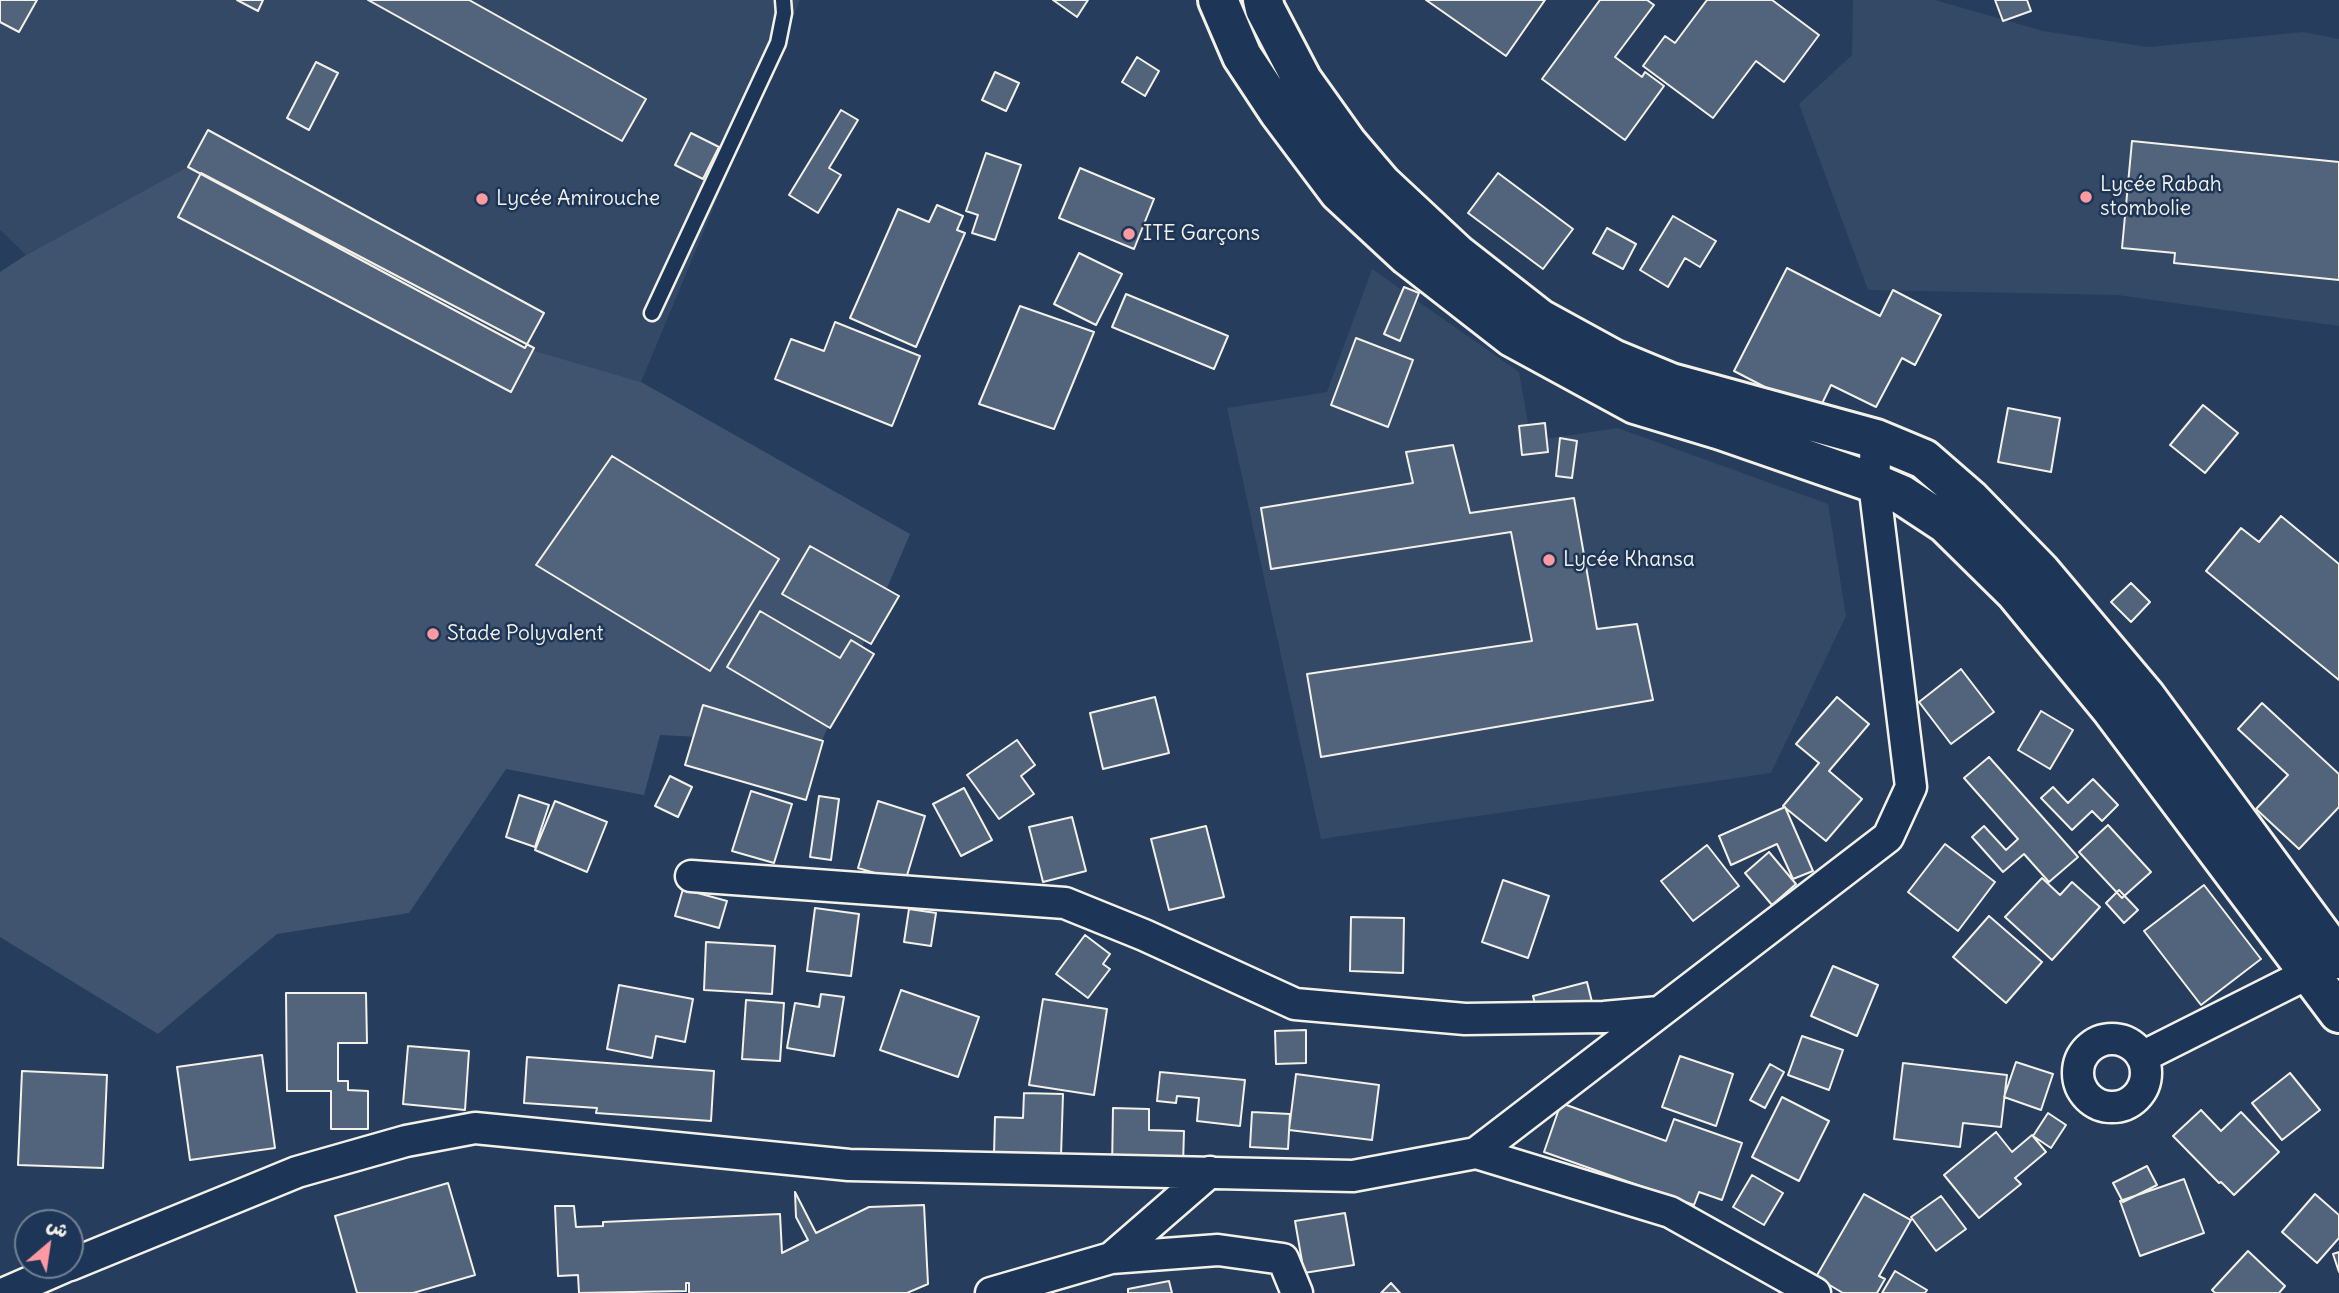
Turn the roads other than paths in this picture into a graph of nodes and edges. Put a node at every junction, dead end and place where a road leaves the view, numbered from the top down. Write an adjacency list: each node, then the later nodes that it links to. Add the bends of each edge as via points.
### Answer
1 (783, 0): 4 (lane, via 778,43)
2 (1218, 0): 6 (main road, via 1242,56 1339,192 1408,256 1512,337 1635,404)
3 (1262, 0): 5 (main road, via 1302,80 1382,184 1457,254 1540,318 1613,359 1671,383)
4 (652, 313)
5 (1876, 439): 6 (street); 8 (main road, via 1924,459 2040,570 2146,697)
6 (1874, 482): 8 (main road, via 1946,524 2015,592); 9 (street, via 1911,787 1888,837)
7 (691, 876): 9 (street, via 1065,903 1295,1003 1465,1018)
8 (2324, 966): 10 (main road); 11 (street)
9 (1659, 1012): 12 (street)
10 (2339, 1013)
11 (2143, 1057)
12 (1476, 1153): 13 (street, via 1353,1176); 20 (street, via 1670,1212)
13 (1210, 1172): 14 (street); 15 (street, via 849,1165 475,1128 406,1140 298,1172)
14 (1111, 1258): 18 (street); 19 (street, via 1218,1250 1283,1259)
15 (84, 1259)
16 (34, 1279): 17 (street)
17 (5, 1290)
18 (991, 1293)
19 (1297, 1293)
20 (1815, 1293)

